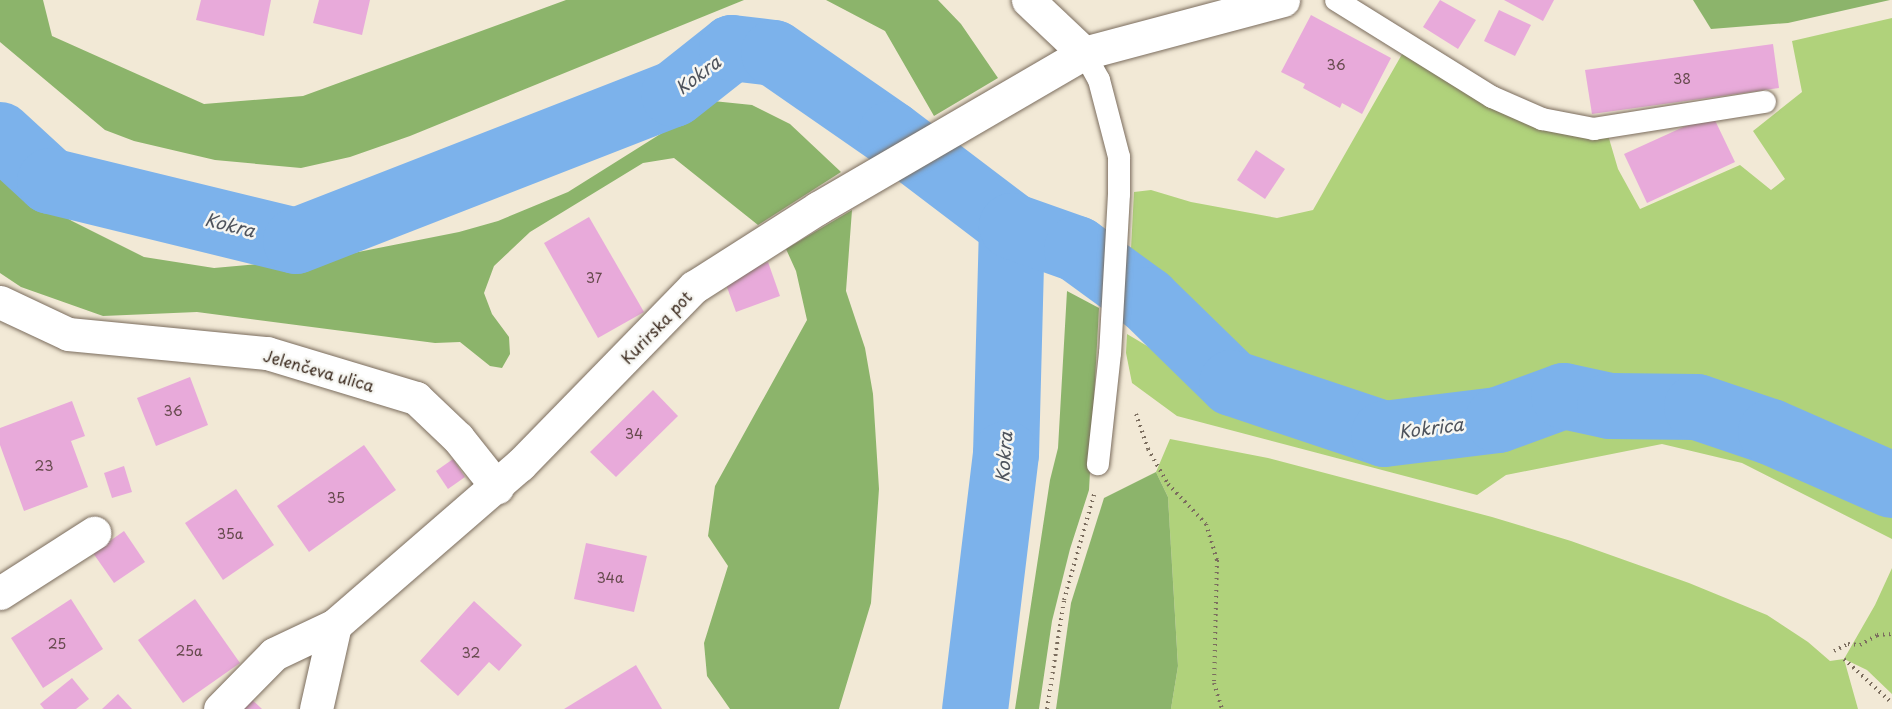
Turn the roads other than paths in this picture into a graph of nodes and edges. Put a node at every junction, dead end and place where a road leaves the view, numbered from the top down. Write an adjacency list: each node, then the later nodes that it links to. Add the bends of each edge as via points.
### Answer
1 (1028, 0): 4 (street)
2 (1282, 0): 4 (street, Kurirska pot)
3 (1336, 0): 5 (lane, via 1492,97 1542,119 1594,129)
4 (1083, 53): 7 (lane, via 1099,80 1119,157 1110,353); 8 (street, Kurirska pot, via 818,208 694,287)
5 (1765, 102)
6 (0, 302): 8 (street, Jelenčeva ulica, via 68,334 267,353 416,398 458,438)
7 (1098, 464)
8 (497, 487): 11 (street, Kurirska pot)
9 (94, 533): 10 (street)
10 (0, 593)
11 (334, 625): 12 (street, Kurirska pot, via 274,654); 13 (street)
12 (220, 709)
13 (316, 709)

